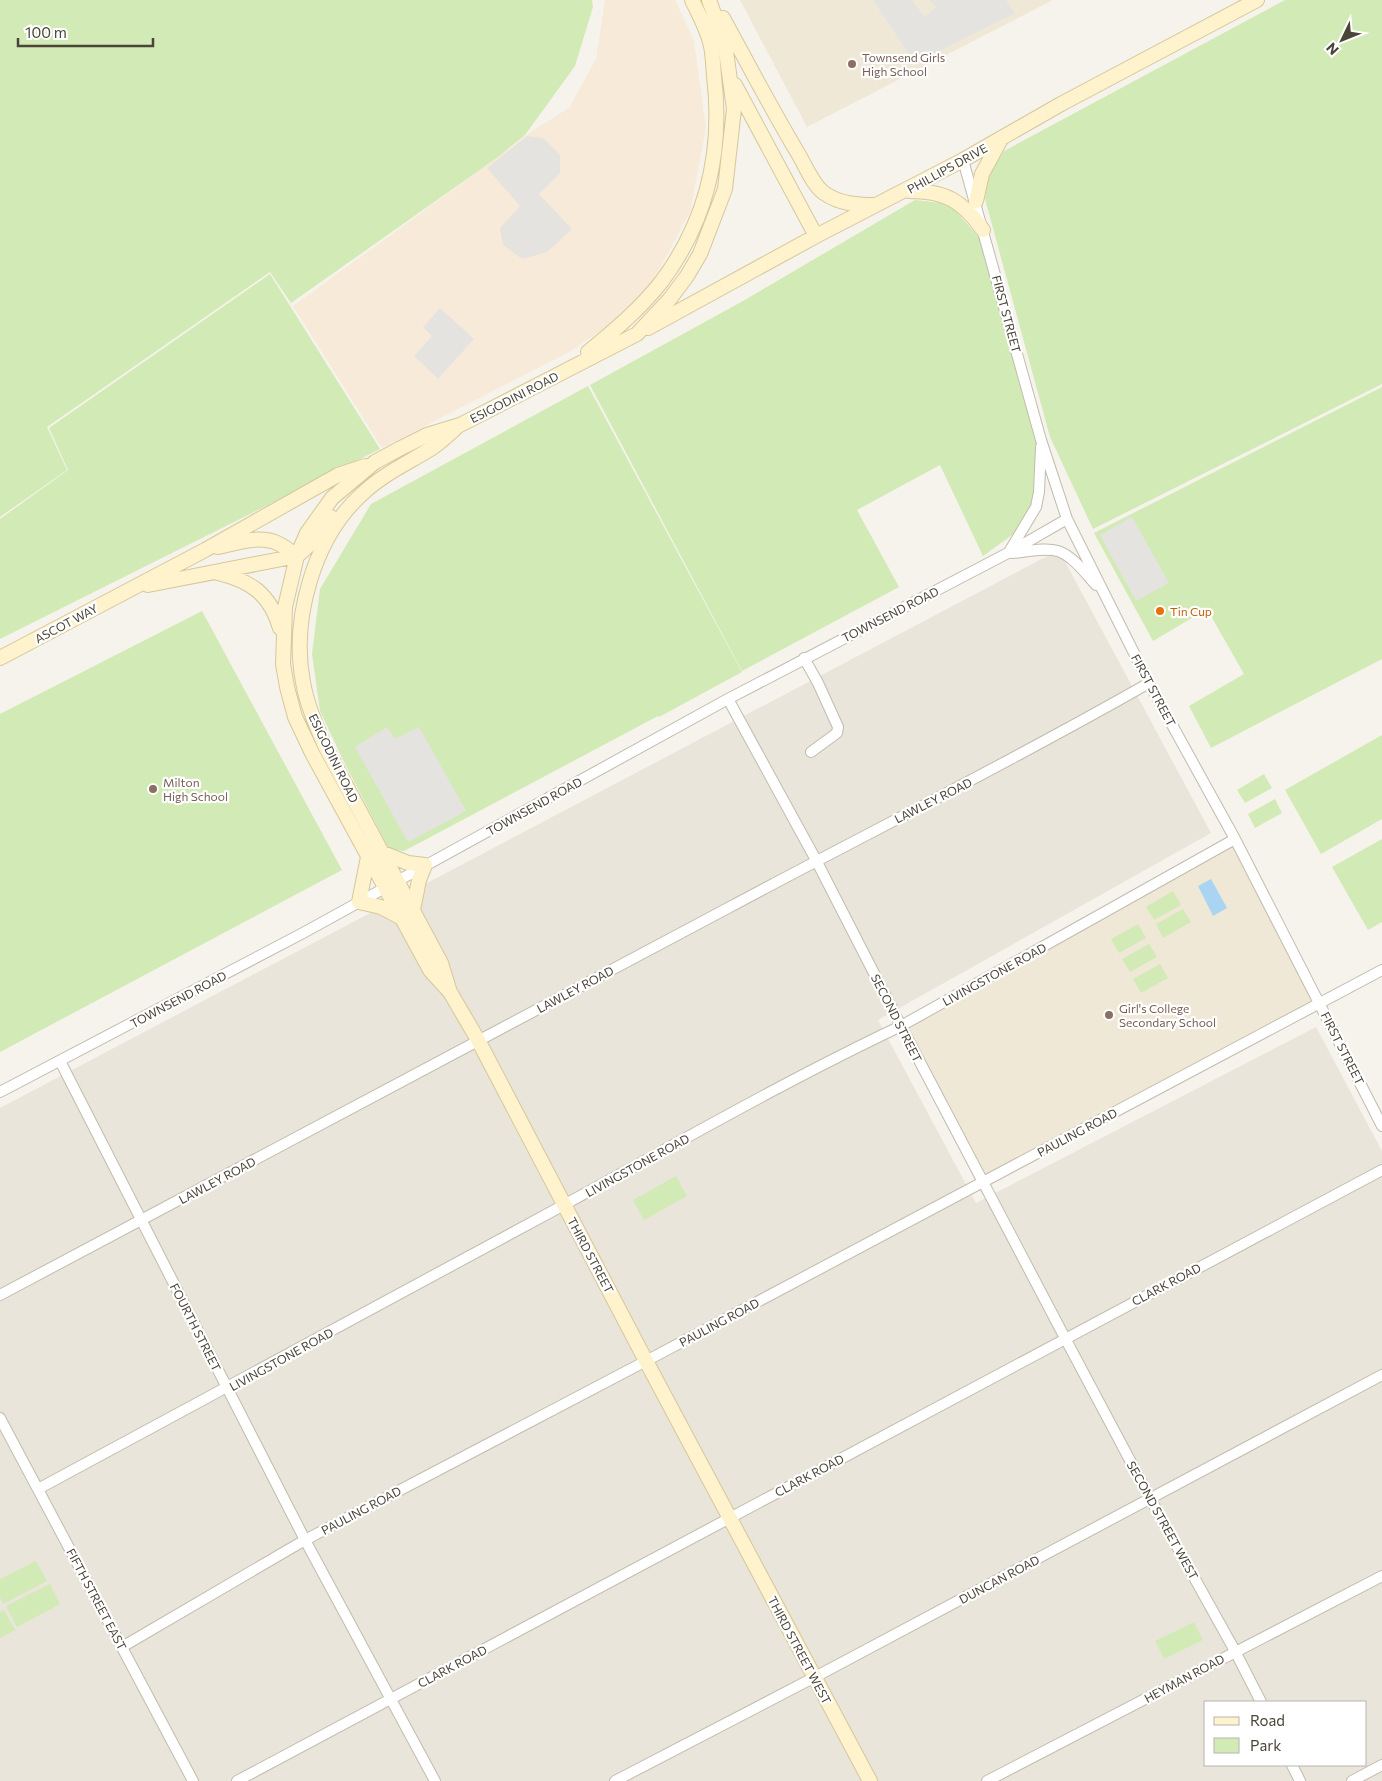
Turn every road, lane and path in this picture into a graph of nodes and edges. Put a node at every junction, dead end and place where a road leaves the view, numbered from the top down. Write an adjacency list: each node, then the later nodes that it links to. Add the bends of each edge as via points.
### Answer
1 (692, 0): 5 (main road, ESIGODINI ROAD)
2 (708, 0): 6 (main road, ESIGODINI ROAD, via 725,44)
3 (713, 0): 11 (main road, via 815,183 823,192 843,202)
4 (1257, 0): 7 (main road, PHILLIPS DRIVE)
5 (710, 43): 6 (main road); 15 (main road, ESIGODINI ROAD, via 718,106 716,142 699,216 686,245 662,281 620,326)
6 (731, 78): 13 (main road); 14 (main road, ESIGODINI ROAD, via 732,133 725,189 718,210 687,276)
7 (1002, 138): 8 (main road, PHILLIPS DRIVE); 10 (main road, via 982,174)
8 (963, 160): 9 (main road, PHILLIPS DRIVE); 10 (street, FIRST STREET)
9 (906, 191): 11 (main road, PHILLIPS DRIVE); 12 (main road, via 929,191 947,197 967,210)
10 (976, 201): 12 (street, FIRST STREET)
11 (877, 205): 13 (main road, PHILLIPS DRIVE)
12 (983, 230): 17 (street, FIRST STREET)
13 (816, 236): 14 (main road, PHILLIPS DRIVE)
14 (637, 334): 15 (main road, ESIGODINI ROAD)
15 (568, 369): 16 (main road, ESIGODINI ROAD)
16 (460, 425): 18 (main road, ESIGODINI ROAD, via 427,435); 19 (main road, ESIGODINI ROAD, via 433,447 383,476)
17 (1042, 440): 20 (street, FIRST STREET); 22 (street, via 1039,498)
18 (375, 462): 21 (main road, via 338,475); 23 (main road, ESIGODINI ROAD, via 332,498 307,533)
19 (361, 494): 23 (main road, via 337,509); 28 (main road, ESIGODINI ROAD, via 334,527 318,558 303,608)
20 (1067, 519): 22 (street, TOWNSEND ROAD); 26 (street, FIRST STREET)
21 (204, 550): 23 (main road, via 266,540 277,542); 25 (main road, ASCOT WAY)
22 (1008, 553): 26 (street, via 1060,552); 30 (street, TOWNSEND ROAD)
23 (297, 556): 24 (main road); 27 (main road, ESIGODINI ROAD, via 285,607); 28 (main road, via 293,624)
24 (214, 572): 25 (main road); 27 (main road, via 242,580 264,595 276,612)
25 (132, 588): 29 (main road, ASCOT WAY)
26 (1104, 592): 31 (street, FIRST STREET)
27 (283, 638): 36 (main road, ESIGODINI ROAD, via 283,664 295,717)
28 (300, 643): 35 (main road, ESIGODINI ROAD, via 303,682 310,713)
29 (0, 658)
30 (804, 658): 32 (street, TOWNSEND ROAD); 33 (street, via 838,727 837,733)
31 (1149, 683): 34 (street, FIRST STREET); 37 (street, LAWLEY ROAD, via 985,774)
32 (728, 699): 37 (street, SECOND STREET); 38 (street, TOWNSEND ROAD)
33 (811, 752)
34 (1235, 839): 46 (street, FIRST STREET); 47 (street, LIVINGSTONE ROAD)
35 (383, 853): 38 (main road, via 408,863); 39 (main road, ESIGODINI ROAD)
36 (368, 858): 40 (main road, ESIGODINI ROAD); 41 (main road)
37 (816, 860): 47 (street, SECOND STREET); 48 (street, LAWLEY ROAD)
38 (425, 865): 39 (street, TOWNSEND ROAD); 42 (main road)
39 (398, 880): 40 (street, TOWNSEND ROAD); 42 (main road, THIRD STREET)
40 (384, 888): 41 (street, TOWNSEND ROAD); 43 (main road, THIRD STREET)
41 (359, 902): 43 (main road, via 381,907); 49 (street, TOWNSEND ROAD)
42 (413, 910): 45 (main road, THIRD STREET, via 441,963)
43 (400, 917): 45 (main road, THIRD STREET, via 430,970)
44 (1382, 970): 46 (street, PAULING ROAD)
45 (450, 992): 48 (main road, THIRD STREET)
46 (1320, 1003): 51 (street, FIRST STREET); 53 (street, PAULING ROAD)
47 (901, 1026): 53 (street, SECOND STREET); 54 (street, LIVINGSTONE ROAD, via 819,1066)
48 (478, 1040): 54 (main road, THIRD STREET); 55 (street, LAWLEY ROAD)
49 (60, 1060): 50 (street, TOWNSEND ROAD); 55 (street, FOURTH STREET)
50 (0, 1092)
51 (1382, 1126)
52 (1382, 1170): 57 (street, CLARK ROAD)
53 (983, 1181): 57 (street, SECOND STREET); 58 (street, PAULING ROAD)
54 (564, 1205): 58 (main road, THIRD STREET); 60 (street, LIVINGSTONE ROAD)
55 (142, 1220): 56 (street, LAWLEY ROAD); 60 (street, FOURTH STREET)
56 (0, 1295)
57 (1065, 1338): 63 (street, SECOND STREET WEST); 64 (street, CLARK ROAD)
58 (646, 1361): 64 (main road, THIRD STREET); 65 (street, PAULING ROAD)
59 (1382, 1374): 63 (street, DUNCAN ROAD)
60 (227, 1389): 62 (street, LIVINGSTONE ROAD); 65 (street, FOURTH STREET)
61 (0, 1418): 62 (street, FIFTH STREET EAST)
62 (38, 1489): 67 (street, FIFTH STREET EAST)
63 (1150, 1498): 68 (street, SECOND STREET WEST); 69 (street, DUNCAN ROAD)
64 (730, 1518): 69 (main road, THIRD STREET WEST); 70 (street, CLARK ROAD)
65 (305, 1540): 67 (street, PAULING ROAD); 70 (street, FOURTH STREET)
66 (1382, 1576): 68 (street, HEYMAN ROAD)
67 (122, 1647): 74 (street, FIFTH STREET EAST)
68 (1235, 1651): 71 (street, SECOND STREET WEST); 79 (street, HEYMAN ROAD)
69 (815, 1677): 77 (street, DUNCAN ROAD); 78 (main road, THIRD STREET WEST)
70 (390, 1698): 75 (street, CLARK ROAD); 76 (street, FOURTH STREET)
71 (1260, 1701)
72 (1382, 1765): 81 (street)
73 (1292, 1766): 80 (street)
74 (194, 1781)
75 (237, 1781)
76 (435, 1781)
77 (616, 1781)
78 (870, 1781)
79 (987, 1781)
80 (1300, 1781)
81 (1352, 1781)

